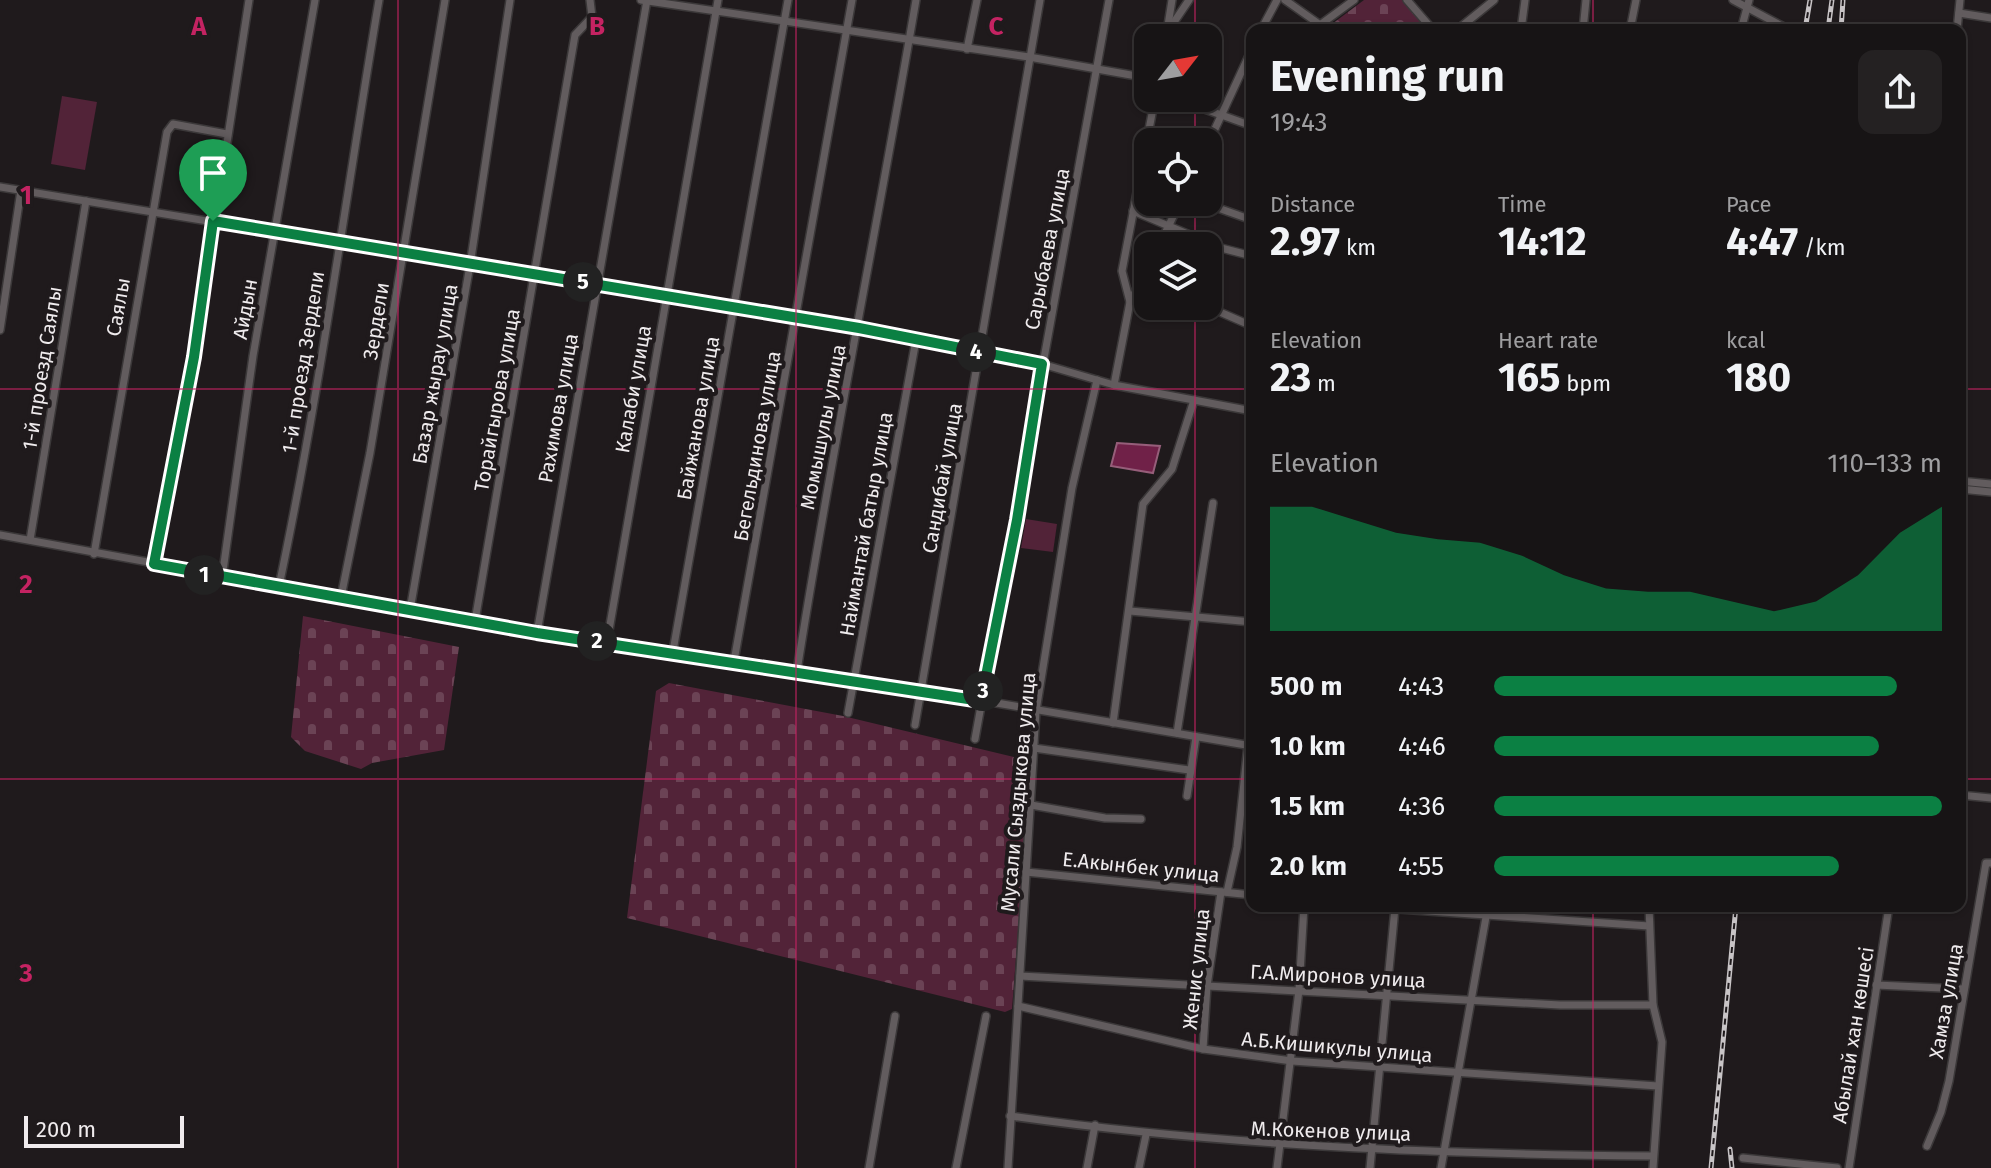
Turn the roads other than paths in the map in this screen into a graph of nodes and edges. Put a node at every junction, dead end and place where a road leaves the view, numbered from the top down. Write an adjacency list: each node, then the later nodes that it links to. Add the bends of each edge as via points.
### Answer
1 (249, 0): 57 (street)
2 (315, 0): 68 (street, Айдын)
3 (379, 0): 70 (street, 1-й проезд Зердели)
4 (445, 0): 71 (street, Зердели)
5 (510, 0): 73 (street, Базар жырау улица)
6 (590, 0): 74 (street, Торайгырова улица, via 592,17 575,35)
7 (645, 0): 28 (street); 75 (street, Рахимова улица)
8 (718, 0): 28 (street, Калаби улица)
9 (788, 0): 31 (street, Байжанова улица)
10 (852, 0): 45 (street, Бегельдинова улица)
11 (916, 0): 46 (street, Момышулы улица)
12 (977, 0): 47 (street)
13 (1040, 0): 48 (street, Сандибай улица)
14 (1109, 0): 50 (street, Сарыбаева улица)
15 (1172, 0): 32 (street)
16 (1189, 0): 33 (street)
17 (1277, 0): 34 (street)
18 (1285, 0): 35 (street)
19 (1354, 0): 36 (street)
20 (1407, 0): 37 (street)
21 (1494, 0): 38 (street)
22 (1525, 0): 39 (street)
23 (1586, 0): 40 (street)
24 (1636, 0): 41 (street)
25 (1733, 0): 27 (street)
26 (1960, 0): 29 (street)
27 (1748, 3): 42 (street); 43 (street)
28 (717, 9): 31 (street); 77 (street, Калаби улица)
29 (1959, 13): 30 (street); 44 (street)
30 (1991, 18)
31 (785, 20): 45 (street); 79 (street, Байжанова улица)
32 (1168, 24)
33 (1173, 24)
34 (1264, 24)
35 (1312, 24)
36 (1322, 24)
37 (1428, 24)
38 (1464, 24)
39 (1522, 24)
40 (1584, 24)
41 (1631, 24)
42 (1743, 24)
43 (1779, 24)
44 (1958, 24)
45 (847, 29): 46 (street); 81 (street, Бегельдинова улица)
46 (909, 41): 47 (street); 83 (street, Момышулы улица)
47 (967, 49): 48 (street)
48 (1029, 57): 50 (street); 86 (street, Сандибай улица)
49 (1246, 62): 54 (street)
50 (1097, 69): 51 (street); 87 (street, Сарыбаева улица)
51 (1134, 76)
52 (1152, 112): 62 (street)
53 (1214, 112): 54 (street)
54 (1222, 115): 55 (street); 56 (street)
55 (1246, 124)
56 (1216, 128)
57 (227, 134): 63 (street, Саялы, via 169,127); 66 (street)
58 (0, 187): 59 (street)
59 (21, 190): 60 (street); 84 (street)
60 (86, 201): 63 (street); 98 (street, 1-й проезд Саялы)
61 (1222, 209): 65 (street)
62 (1133, 211): 67 (street); 78 (street, via 1122,271)
63 (150, 212): 66 (street); 99 (street, Саялы)
64 (1174, 216): 67 (street)
65 (1246, 218)
66 (213, 221): 68 (street); 100 (street, via 194,357)
67 (1170, 225): 69 (street); 72 (street)
68 (276, 231): 70 (street); 101 (street, Айдын)
69 (1166, 232)
70 (337, 243): 71 (street); 102 (street, 1-й проезд Зердели, via 311,426)
71 (402, 254): 73 (street); 103 (street, Зердели)
72 (1246, 254)
73 (470, 265): 74 (street); 104 (street, Базар жырау улица)
74 (534, 275): 75 (street); 107 (street, Торайгырова улица)
75 (596, 284): 77 (street); 109 (street, Рахимова улица)
76 (1134, 292): 78 (street)
77 (665, 297): 79 (street); 110 (street, Калаби улица)
78 (1130, 302): 89 (street)
79 (734, 309): 81 (street); 111 (street, Байжанова улица)
80 (1222, 313): 82 (street)
81 (795, 318): 83 (street); 112 (street, Бегельдинова улица)
82 (1246, 323)
83 (859, 328): 85 (street); 113 (street, Момышулы улица, via 816,543)
84 (0, 330)
85 (916, 340): 86 (street); 114 (street, Наймантай батыр улица)
86 (981, 353): 87 (street); 115 (street, Сандибай улица)
87 (1042, 364): 88 (street); 116 (street, Сарыбаева улица)
88 (1097, 380): 89 (street); 117 (street, Мусали Сыздыкова улица, via 1072,488)
89 (1114, 385): 90 (street)
90 (1194, 400): 91 (street); 105 (street, via 1172,469 1143,504)
91 (1246, 410)
92 (1966, 482): 93 (street)
93 (1991, 484)
94 (1966, 490): 95 (street)
95 (1991, 492)
96 (1213, 503): 106 (street)
97 (0, 535): 98 (street)
98 (30, 540): 99 (street)
99 (94, 554): 100 (street)
100 (154, 564): 101 (street)
101 (222, 578): 102 (street)
102 (279, 586): 103 (street)
103 (341, 597): 104 (street)
104 (410, 610): 107 (street)
105 (1130, 611): 106 (street); 119 (street)
106 (1195, 617): 108 (street); 121 (street)
107 (475, 621): 109 (street)
108 (1246, 621)
109 (537, 633): 110 (street)
110 (607, 642): 111 (street)
111 (673, 651): 112 (street)
112 (734, 661): 113 (street)
113 (797, 671): 114 (street)
114 (854, 679): 115 (street); 118 (street, Наймантай батыр улица)
115 (921, 690): 116 (street); 120 (street, Сандибай улица)
116 (981, 701): 117 (street); 123 (street, Сарыбаева улица)
117 (1036, 711): 119 (street); 125 (street, Мусали Сыздыкова улица)
118 (848, 713)
119 (1113, 723): 121 (street)
120 (915, 725)
121 (1177, 733): 122 (street)
122 (1196, 737): 124 (street); 126 (street)
123 (975, 739)
124 (1246, 745)
125 (1034, 748): 126 (street); 131 (street, Мусали Сыздыкова улица)
126 (1189, 770): 129 (street)
127 (1246, 777): 135 (street, Женис улица, via 1237,847)
128 (1966, 795): 130 (street)
129 (1187, 796)
130 (1991, 797)
131 (1031, 805): 132 (street); 134 (street, Мусали Сыздыкова улица)
132 (1141, 819)
133 (1991, 863): 147 (street, Хамза улица, via 1986,863)
134 (1026, 872): 135 (street, Е.Акынбек улица); 144 (street, Мусали Сыздыкова улица)
135 (1224, 892): 136 (street, Е.Акынбек улица); 146 (street, Женис улица)
136 (1246, 894)
137 (1304, 912): 148 (street)
138 (1395, 912): 149 (street)
139 (1487, 912): 150 (street)
140 (1507, 912): 143 (street)
141 (1649, 912): 143 (street)
142 (1888, 912): 145 (street, Абылай хан көшесі)
143 (1649, 926): 151 (street)
144 (1020, 976): 146 (street, Г.А.Миронов улица); 152 (street, Мусали Сыздыкова улица)
145 (1876, 985): 147 (street); 179 (street, Абылай хан көшесі)
146 (1207, 986): 148 (street, Г.А.Миронов улица); 155 (street, Женис улица)
147 (1964, 989): 164 (street, Хамза улица, via 1941,1112)
148 (1299, 990): 149 (street, Г.А.Миронов улица); 156 (street)
149 (1385, 994): 150 (street, Г.А.Миронов улица); 157 (street)
150 (1472, 997): 151 (street, Г.А.Миронов улица, via 1560,1005); 158 (street)
151 (1653, 1005): 159 (street, via 1662,1042)
152 (1018, 1006): 155 (street, А.Б.Кишикулы улица); 160 (street, Мусали Сыздыкова улица)
153 (895, 1016): 169 (street)
154 (986, 1016): 170 (street)
155 (1203, 1049): 156 (street, А.Б.Кишикулы улица)
156 (1292, 1061): 157 (street, А.Б.Кишикулы улица); 163 (street)
157 (1378, 1067): 158 (street, А.Б.Кишикулы улица); 165 (street)
158 (1458, 1075): 159 (street, А.Б.Кишикулы улица); 166 (street)
159 (1658, 1086): 167 (street)
160 (1010, 1116): 161 (street, М.Кокенов улица); 171 (street, Мусали Сыздыкова улица)
161 (1095, 1125): 162 (street, М.Кокенов улица); 172 (street)
162 (1146, 1135): 163 (street, М.Кокенов улица); 173 (street)
163 (1281, 1143): 165 (street, М.Кокенов улица); 174 (street)
164 (1927, 1146)
165 (1371, 1149): 166 (street, М.Кокенов улица); 175 (street)
166 (1445, 1151): 167 (street, М.Кокенов улица); 176 (street)
167 (1653, 1156): 177 (street)
168 (1743, 1158): 178 (street)
169 (869, 1168)
170 (956, 1168)
171 (1008, 1168)
172 (1087, 1168)
173 (1139, 1168)
174 (1277, 1168)
175 (1370, 1168)
176 (1441, 1168)
177 (1653, 1168)
178 (1837, 1168)
179 (1849, 1168)

